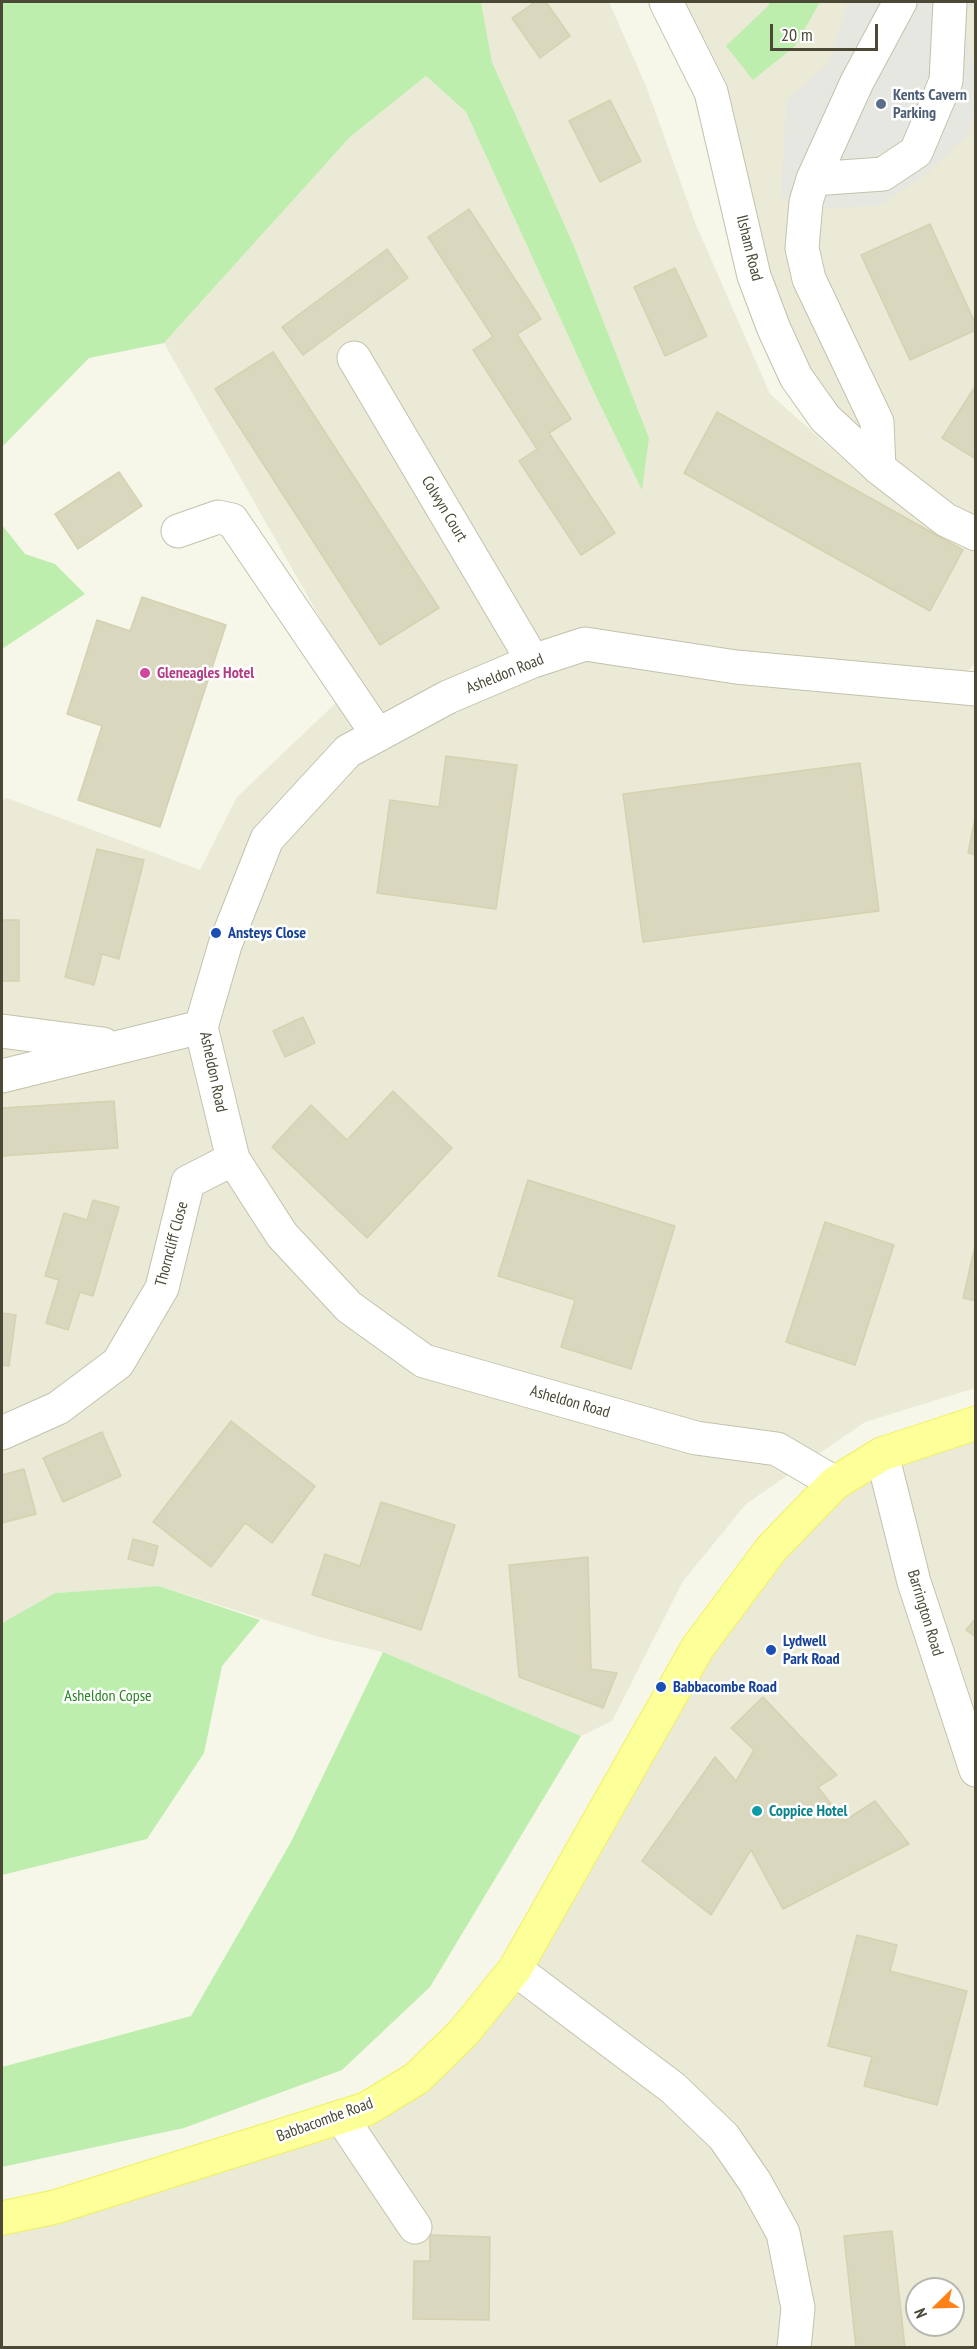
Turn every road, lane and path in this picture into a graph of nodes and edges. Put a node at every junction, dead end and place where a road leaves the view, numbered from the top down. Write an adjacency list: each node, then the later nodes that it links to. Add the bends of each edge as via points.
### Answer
1 (666, 2): 6 (street, Ilsham Road, via 711,92 754,276 774,329 796,377 825,418)
2 (900, 2): 4 (street, via 857,82)
3 (950, 2): 4 (street, via 946,81 916,152 883,174)
4 (810, 190): 6 (street, via 802,248 809,279 877,422)
5 (354, 358): 9 (street, Colwyn Court)
6 (879, 468): 8 (street, Ilsham Road, via 946,520)
7 (178, 531): 11 (street, via 218,517 232,520)
8 (975, 534)
9 (533, 661): 10 (street, Asheldon Road, via 585,644 736,667); 11 (street, Asheldon Road, via 448,697)
10 (975, 689)
11 (378, 735): 12 (street, Asheldon Road, via 348,751 267,839 225,945)
12 (201, 1028): 14 (street); 16 (street, Asheldon Road)
13 (2, 1031): 14 (street); 15 (street)
14 (123, 1047): 15 (street)
15 (3, 1076)
16 (233, 1159): 18 (street, Thorncliff Close, via 188,1182 162,1288 118,1363 58,1408); 20 (street, Asheldon Road, via 282,1235 349,1307 424,1361 696,1438 777,1449)
17 (975, 1423): 19 (main road, Babbacombe Road)
18 (5, 1430)
19 (882, 1454): 20 (main road, Babbacombe Road); 21 (street, Barrington Road, via 914,1582)
20 (835, 1484): 23 (main road, Babbacombe Road, via 772,1548 698,1647)
21 (967, 1723): 22 (street, Barrington Road)
22 (975, 1770)
23 (515, 1969): 24 (main road, Babbacombe Road, via 464,2032 417,2078 366,2109); 27 (street, via 674,2088 724,2136 783,2233 798,2308)
24 (341, 2117): 25 (main road, Babbacombe Road, via 55,2207); 26 (street)
25 (2, 2218)
26 (415, 2227)
27 (794, 2348)

